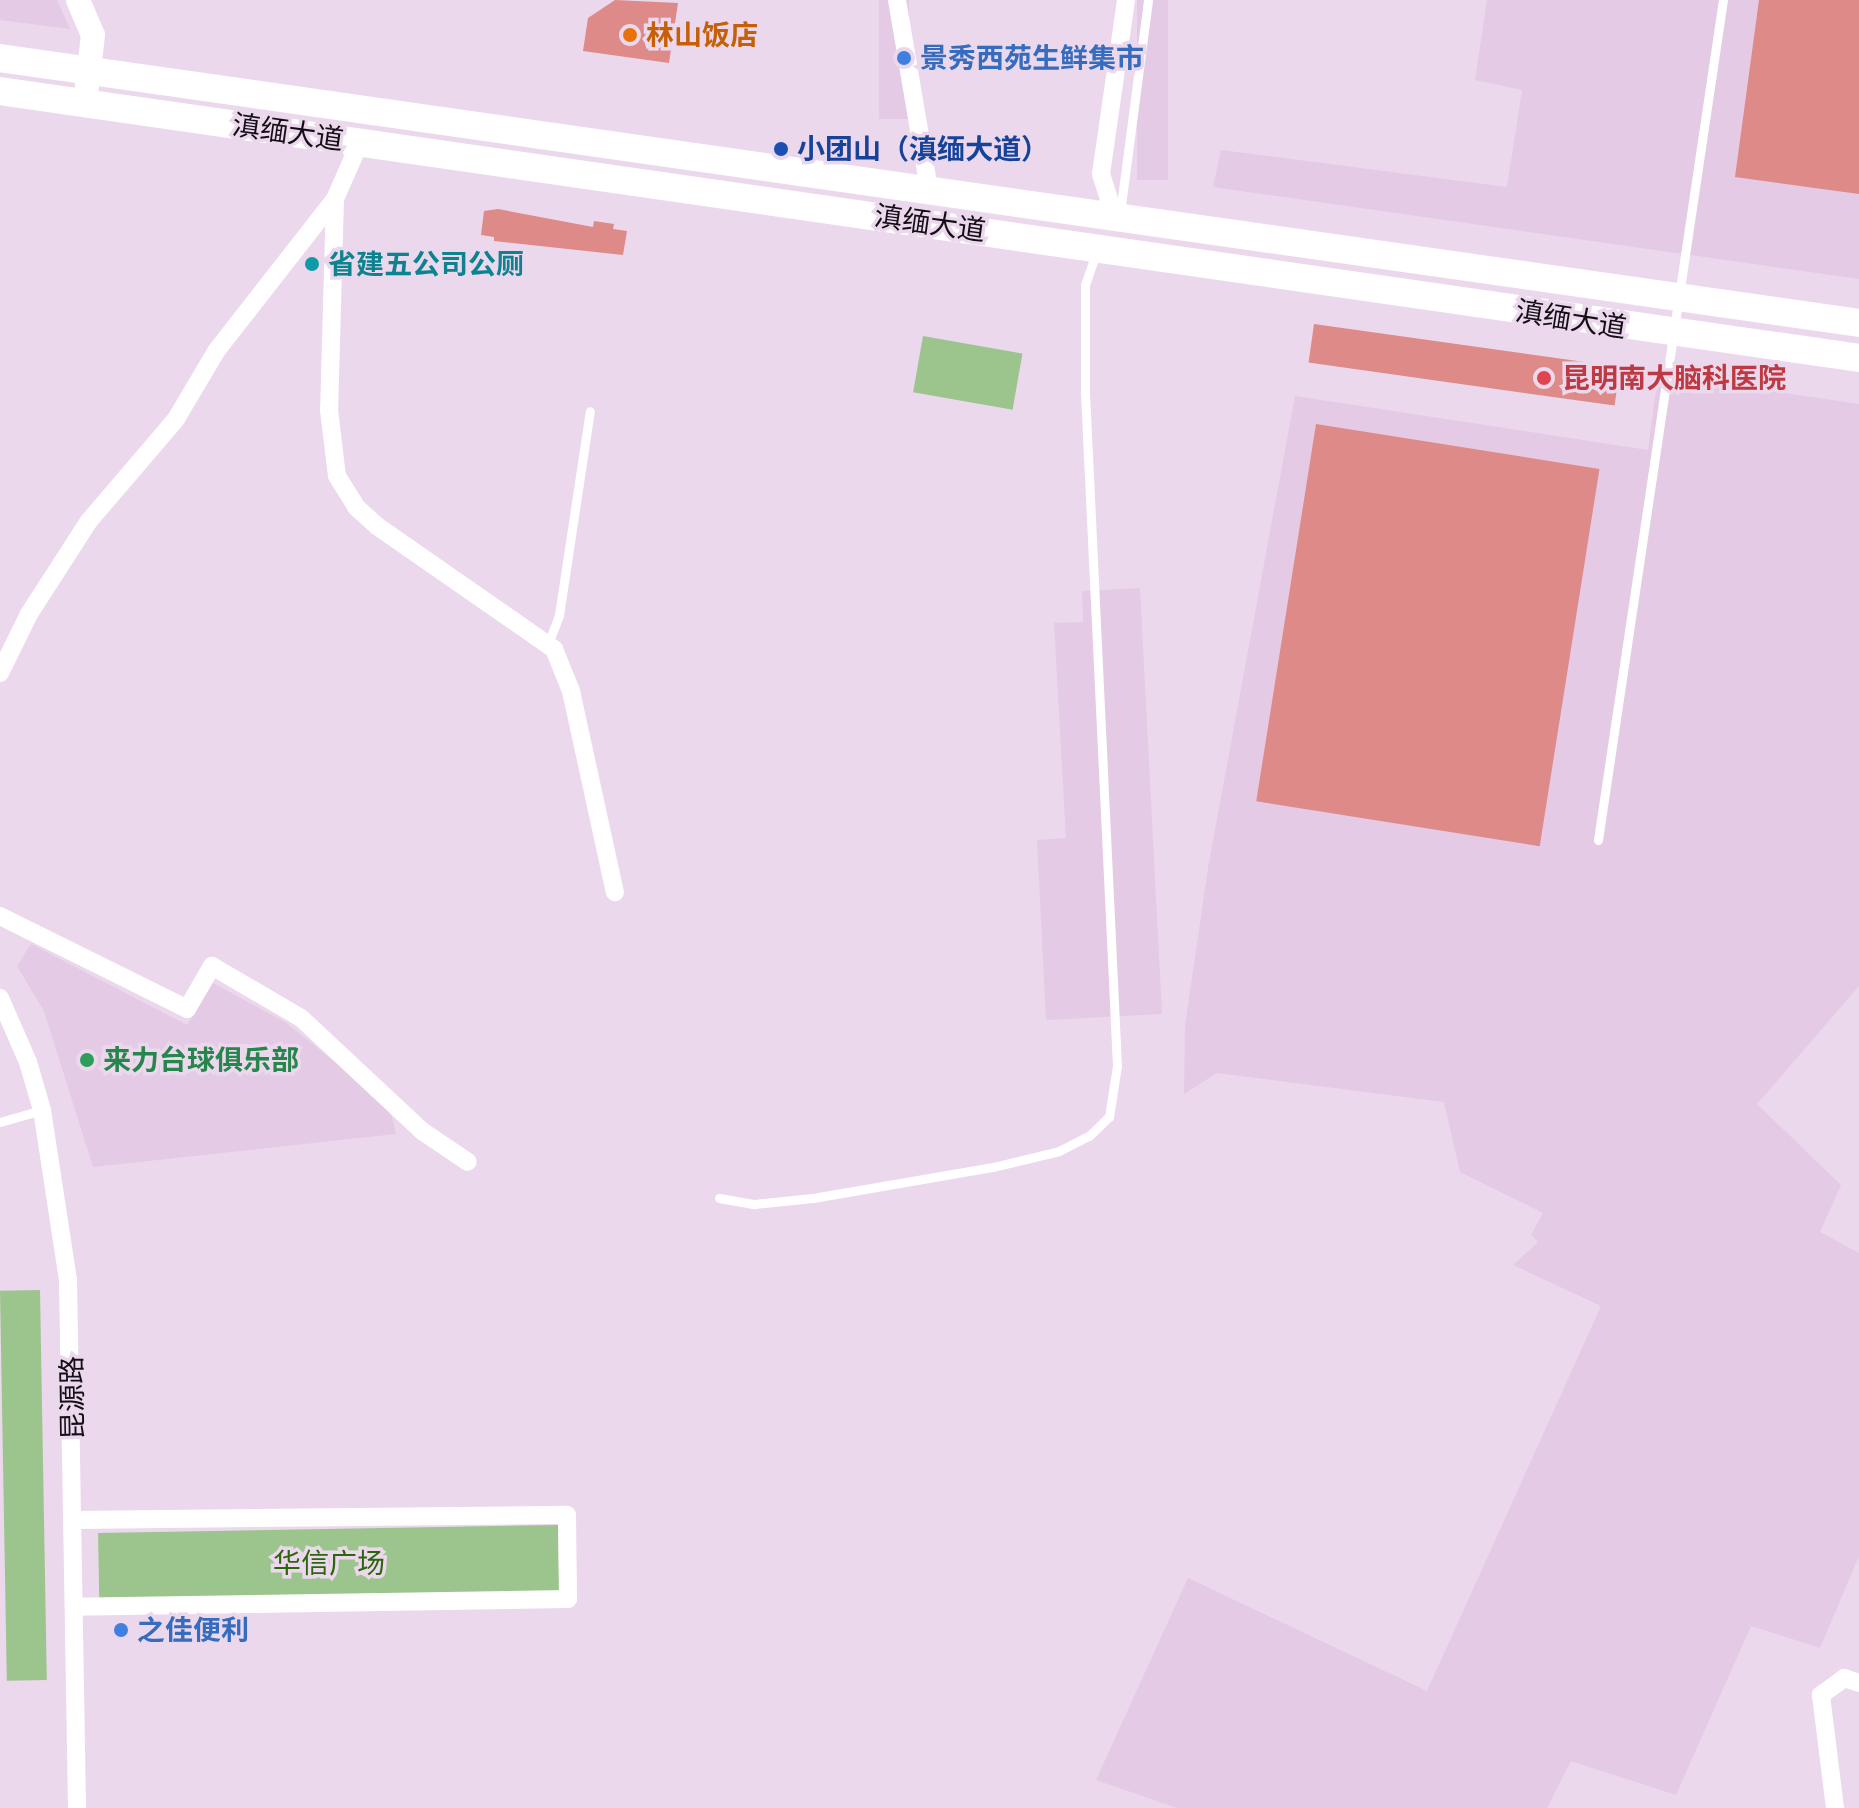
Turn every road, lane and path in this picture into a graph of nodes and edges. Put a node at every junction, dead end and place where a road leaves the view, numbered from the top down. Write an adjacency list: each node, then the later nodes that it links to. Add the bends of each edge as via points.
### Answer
1 (78, 0): 7 (main road, via 93,35)
2 (897, 0): 11 (street)
3 (1126, 0): 13 (street, via 1101,174)
4 (1148, 0): 13 (lane)
5 (1723, 0): 15 (lane)
6 (0, 58): 7 (main road, 滇缅大道)
7 (92, 70): 9 (main road); 11 (main road, 滇缅大道)
8 (0, 91): 9 (main road, 滇缅大道)
9 (85, 103): 10 (main road, 滇缅大道)
10 (360, 142): 12 (street); 14 (main road, 滇缅大道)
11 (929, 189): 13 (main road, 滇缅大道)
12 (335, 199): 20 (street, via 329,410 337,476 356,507 377,526); 21 (street, via 217,350 176,419 89,521 29,614)
13 (1116, 216): 15 (main road, 滇缅大道)
14 (1098, 246): 17 (main road, 滇缅大道); 29 (lane, via 1085,285 1085,393 1117,1066 1109,1117 1089,1136 1059,1151 993,1167 813,1198 754,1204)
15 (1677, 298): 16 (main road, 滇缅大道); 17 (lane)
16 (1859, 323)
17 (1674, 335): 18 (main road, 滇缅大道); 22 (lane)
18 (1859, 358)
19 (590, 411): 20 (lane, via 559,615)
20 (548, 644): 23 (street, via 567,677)
21 (0, 673)
22 (1598, 840)
23 (615, 892)
24 (0, 916): 28 (street, via 187,1009 212,966 301,1018 422,1131)
25 (0, 998): 26 (street, 昆源路)
26 (42, 1110): 27 (lane); 30 (street, 昆源路, via 68,1280)
27 (0, 1122)
28 (468, 1162)
29 (719, 1198)
30 (74, 1520): 31 (street, 昆源路); 31 (street, via 567,1515 568,1599)
31 (74, 1607): 33 (street, 昆源路)
32 (1859, 1683): 34 (street, via 1844,1678 1821,1695)
33 (77, 1808)
34 (1835, 1808)

